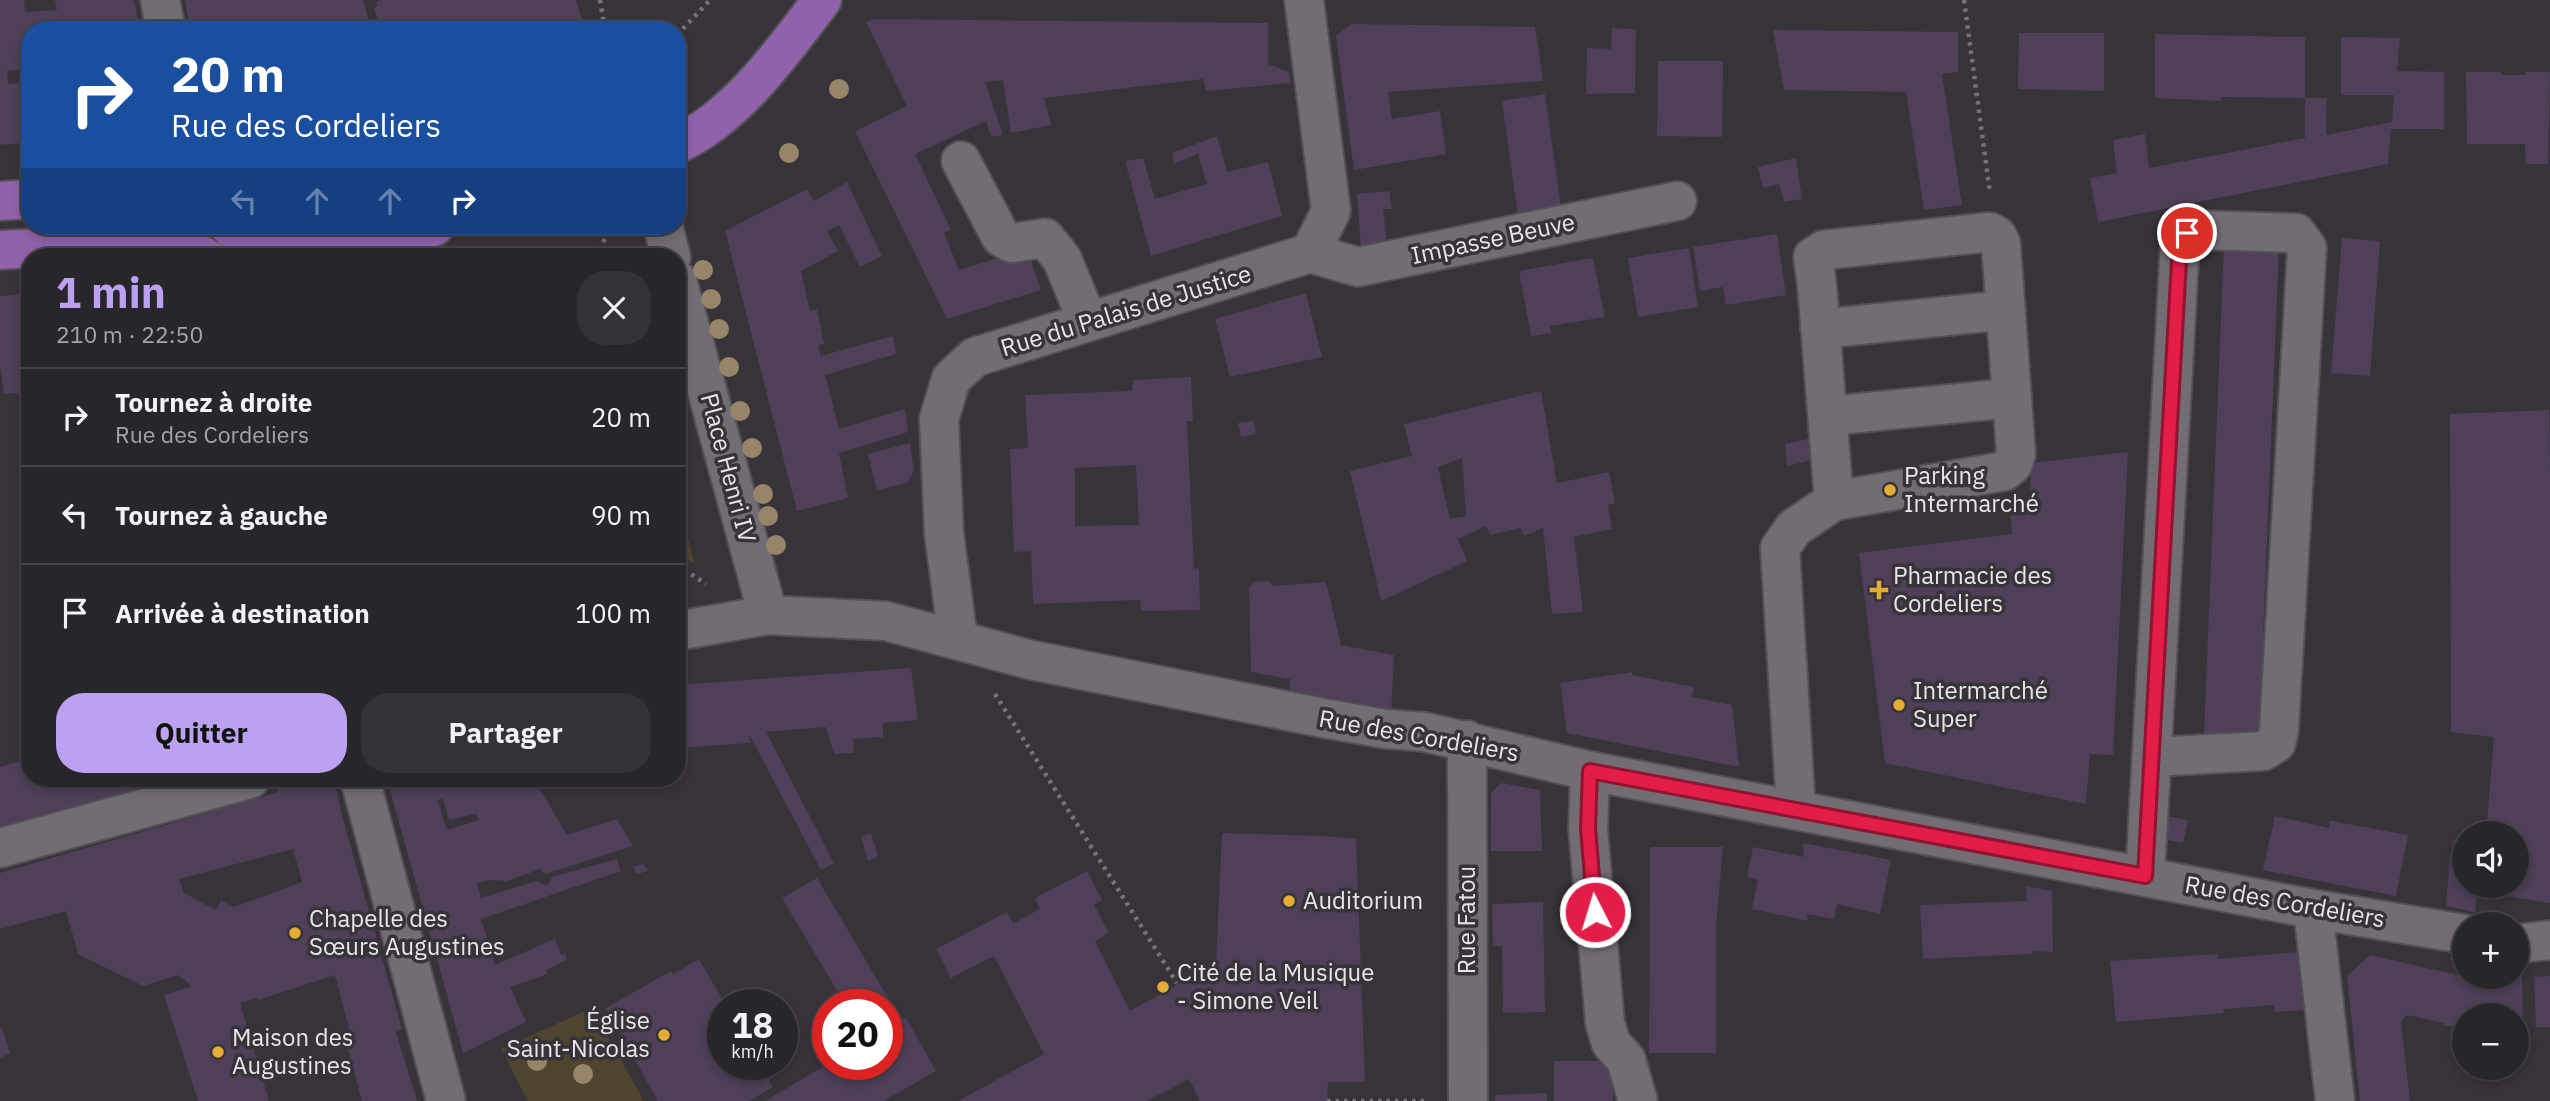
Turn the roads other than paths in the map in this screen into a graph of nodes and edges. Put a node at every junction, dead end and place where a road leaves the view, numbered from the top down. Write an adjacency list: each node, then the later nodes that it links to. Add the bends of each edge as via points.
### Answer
1 (160, 0): 4 (street)
2 (822, 0): 5 (main road, via 732,107)
3 (1304, 0): 18 (street, via 1331,211)
4 (164, 21)
5 (686, 138)
6 (961, 161): 21 (street, via 1001,237 1012,243 1045,238 1062,260)
7 (21, 200): 8 (main road)
8 (0, 201)
9 (1677, 201): 18 (street, Impasse Beuve, via 1358,267)
10 (296, 235): 12 (main road)
11 (415, 235): 15 (main road)
12 (234, 239)
13 (39, 248): 14 (main road, via 156,242)
14 (186, 248)
15 (379, 248)
16 (21, 249): 17 (main road)
17 (0, 250)
18 (1310, 253): 21 (street, Rue du Palais de Justice)
19 (2006, 310): 22 (street); 22 (street, via 2001,244 1990,232 1824,250 1813,257); 23 (street)
20 (686, 318): 26 (street, Place Henri IV)
21 (1088, 323): 28 (street, Rue du Palais de Justice, via 975,357 951,379 939,419 944,533)
22 (1820, 329): 24 (street)
23 (2011, 398): 24 (street); 25 (street, via 2016,454 2005,471)
24 (1828, 416): 25 (street)
25 (1834, 501): 34 (street, via 1794,528 1780,548)
26 (757, 618): 27 (street); 28 (street, Rue des Cordeliers, via 886,621)
27 (686, 630)
28 (958, 639): 29 (street, Rue des Cordeliers, via 1031,660 1323,718)
29 (1466, 740): 31 (street, Rue des Cordeliers); 42 (street, Rue Fatou)
30 (2152, 757): 30 (street, via 2180,243 2187,233 2199,230 2296,233 2307,248 2276,743 2263,751); 36 (street)
31 (1590, 771): 34 (street, Rue des Cordeliers); 43 (street, via 1588,828 1605,1023 1611,1043 1626,1060)
32 (221, 787): 35 (street)
33 (362, 787): 41 (street)
34 (1796, 809): 36 (street, Rue des Cordeliers)
35 (0, 848)
36 (2145, 876): 37 (street, Rue des Cordeliers)
37 (2313, 909): 38 (street, Rue des Cordeliers); 44 (street)
38 (2452, 932)
39 (2550, 940): 40 (street)
40 (2529, 942)
41 (446, 1101)
42 (1468, 1101)
43 (1638, 1101)
44 (2335, 1101)

